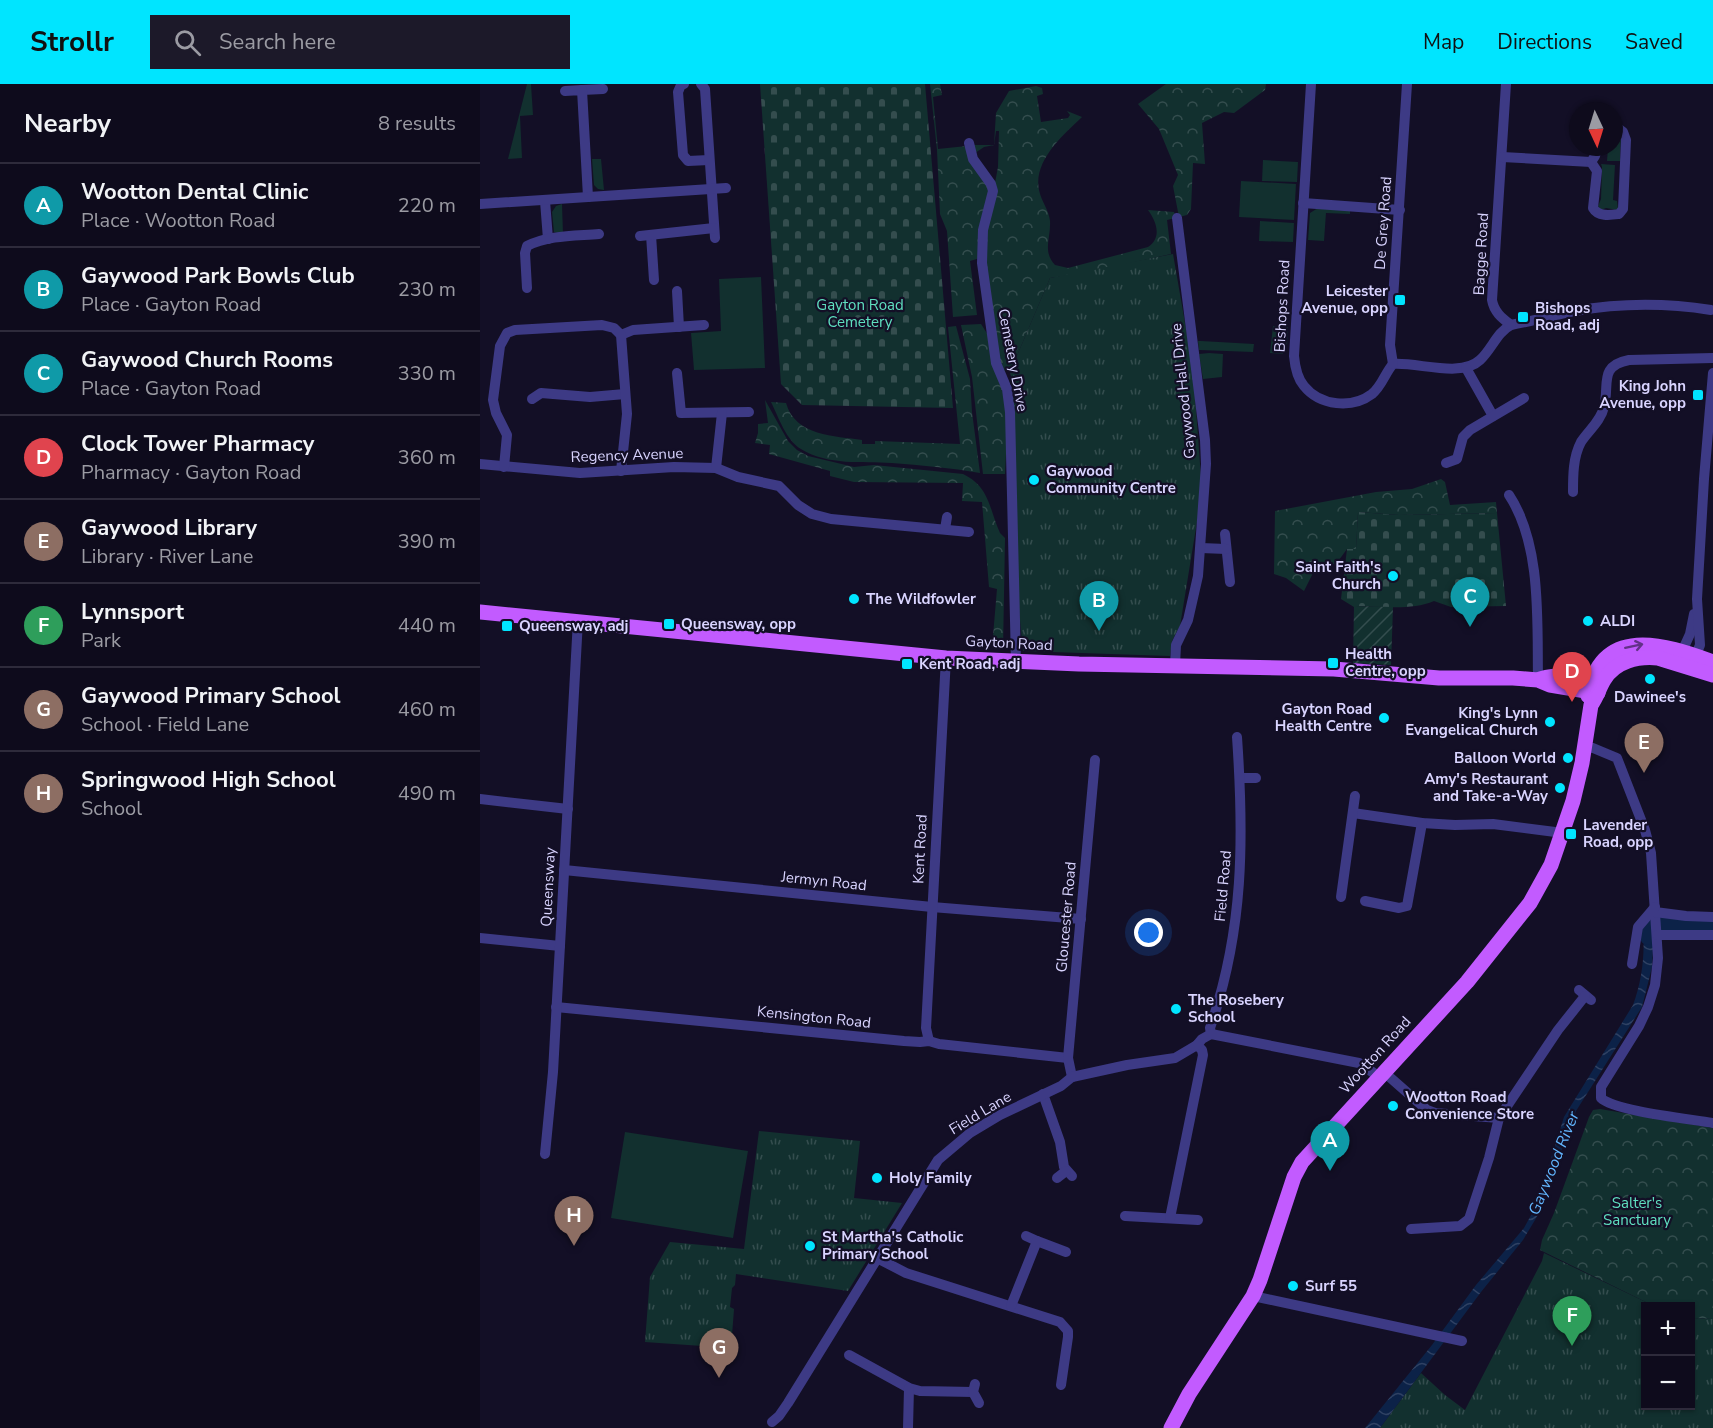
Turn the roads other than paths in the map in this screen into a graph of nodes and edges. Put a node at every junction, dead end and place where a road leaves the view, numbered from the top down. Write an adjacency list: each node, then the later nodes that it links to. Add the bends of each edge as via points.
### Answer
1 (684, 84): 13 (street, via 678,92 683,155 688,161)
2 (701, 84): 13 (street, via 705,89)
3 (1311, 84): 20 (street, Bishops Road)
4 (1407, 84): 21 (street, De Grey Road)
5 (1506, 84): 12 (street, Bagge Road)
6 (603, 89): 7 (street)
7 (582, 90): 8 (street); 17 (street)
8 (565, 91)
9 (1623, 132): 14 (street, via 1623,209 1619,214 1595,212 1597,171)
10 (969, 143): 63 (street, Cemetery Drive, via 973,159 993,191 981,247 996,363 1007,389 1010,412)
11 (1595, 156): 14 (street)
12 (1502, 157): 14 (street); 30 (street, Bagge Road, via 1492,300 1500,316)
13 (709, 160): 16 (street)
14 (1591, 162)
15 (726, 188): 16 (street)
16 (711, 189): 17 (street); 25 (street, via 715,233 646,235)
17 (588, 197): 18 (street)
18 (545, 201): 19 (street); 24 (street)
19 (480, 204)
20 (1303, 204): 21 (street); 34 (street, Bishops Road, via 1294,356 1299,377 1314,395 1352,403 1378,388)
21 (1400, 210): 34 (street, De Grey Road, via 1390,345)
22 (1177, 218): 56 (street, Gaywood Hall Drive, via 1205,440)
23 (599, 234): 24 (street)
24 (548, 238): 26 (street, via 527,246 525,253 532,272)
25 (654, 280)
26 (527, 288)
27 (676, 291): 31 (street)
28 (1712, 311): 30 (street, via 1628,305)
29 (704, 325): 31 (street)
30 (1511, 325): 35 (street, via 1504,328 1481,359)
31 (679, 327): 32 (street)
32 (621, 334): 39 (street); 47 (street, via 602,325 515,330 504,337 493,405 507,435)
33 (1713, 358): 50 (street, via 1629,360 1613,367 1606,380 1604,408 1577,450)
34 (1393, 364): 35 (street)
35 (1466, 368): 44 (street)
36 (677, 373): 43 (street, via 681,413)
37 (1713, 373): 38 (street)
38 (1712, 391): 62 (street, via 1697,599)
39 (625, 394): 41 (street, via 591,397 541,393); 49 (street, via 627,414)
40 (1524, 398): 44 (street)
41 (532, 399)
42 (749, 412): 43 (street)
43 (722, 413): 48 (street)
44 (1492, 416): 45 (street, via 1463,437 1457,459)
45 (1446, 463)
46 (480, 464): 47 (street, Regency Avenue)
47 (504, 467): 49 (street, Regency Avenue, via 580,473)
48 (716, 468): 49 (street, Regency Avenue); 53 (street, Regency Avenue, via 779,486 798,506 822,517)
49 (621, 471)
50 (1573, 492)
51 (1509, 495): 67 (street, via 1520,511 1531,551)
52 (947, 518): 53 (street)
53 (945, 530): 54 (street, Regency Avenue)
54 (969, 532)
55 (1225, 534): 57 (street)
56 (1201, 548): 57 (street); 65 (street, Gaywood Hall Drive, via 1194,598 1176,645)
57 (1226, 549): 58 (street)
58 (1230, 582)
59 (480, 612): 60 (main road, Gayton Road)
60 (578, 620): 61 (main road, Gayton Road); 76 (street, Queensway)
61 (946, 658): 63 (main road, Gayton Road); 83 (street, Kent Road)
62 (1686, 660): 64 (main road); 66 (main road); 68 (main road, via 1649,657 1629,661 1614,668)
63 (1016, 662): 65 (main road, Gayton Road)
64 (1713, 662)
65 (1175, 665): 67 (main road, Gayton Road)
66 (1713, 675)
67 (1538, 680): 68 (main road, Gayton Road)
68 (1594, 691): 70 (main road, Wootton Road)
69 (1237, 737): 72 (street, Field Road)
70 (1585, 747): 79 (main road, Wootton Road); 84 (street, via 1613,756 1619,762 1651,853)
71 (1095, 760): 86 (street, Gloucester Road)
72 (1240, 778): 73 (street); 94 (street, Field Road, via 1242,846 1235,922)
73 (1256, 778)
74 (1355, 796): 77 (street)
75 (480, 800): 76 (street)
76 (568, 809): 80 (street, Queensway)
77 (1353, 813): 78 (street); 81 (street)
78 (1422, 823): 79 (street, via 1493,824); 82 (street, via 1407,906)
79 (1563, 833): 98 (main road, Wootton Road, via 1539,889 1515,923)
80 (564, 870): 83 (street, Jermyn Road); 90 (street, Queensway)
81 (1341, 897)
82 (1365, 901)
83 (932, 907): 86 (street, Jermyn Road); 95 (street, Kent Road, via 926,1028)
84 (1655, 913): 85 (street); 87 (street); 91 (street, via 1638,927)
85 (1713, 917)
86 (1081, 919): 97 (street, Gloucester Road)
87 (1657, 933): 88 (street); 102 (street, via 1655,985 1648,1007 1601,1087 1601,1098 1636,1110)
88 (1713, 935)
89 (480, 938): 90 (street)
90 (560, 946): 93 (street, Queensway)
91 (1632, 964)
92 (1585, 995): 101 (street)
93 (555, 1007): 95 (street, Kensington Road); 103 (street, Queensway)
94 (1211, 1034): 96 (street, Field Lane); 98 (street, via 1359,1063)
95 (929, 1041): 97 (street, Kensington Road)
96 (1197, 1045): 99 (street, Field Lane, via 1175,1058); 106 (street, via 1203,1055)
97 (1068, 1058): 99 (street, Gloucester Road)
98 (1383, 1075): 101 (street, via 1435,1113); 113 (main road, Wootton Road, via 1302,1162)
99 (1072, 1077): 100 (street, Field Lane)
100 (1043, 1094): 104 (street, via 1069,1173); 112 (street, Field Lane, via 1000,1115 946,1152)
101 (1499, 1118): 108 (street, via 1470,1219 1460,1226)
102 (1713, 1123)
103 (546, 1154)
104 (1057, 1178)
105 (1125, 1216): 106 (street)
106 (1170, 1218): 107 (street)
107 (1198, 1220)
108 (1416, 1226)
109 (1026, 1236): 110 (street)
110 (1037, 1241): 111 (street); 114 (street)
111 (1066, 1252)
112 (877, 1258): 114 (street, via 906,1273); 120 (street, Field Lane, via 780,1416)
113 (1253, 1296): 115 (street); 122 (main road, Wootton Road)
114 (1011, 1306): 117 (street, via 1060,1322 1068,1331)
115 (1460, 1340)
116 (849, 1355): 118 (street)
117 (1061, 1385)
118 (909, 1388): 119 (street); 121 (street)
119 (976, 1393)
120 (772, 1422)
121 (908, 1428)
122 (1171, 1428)

